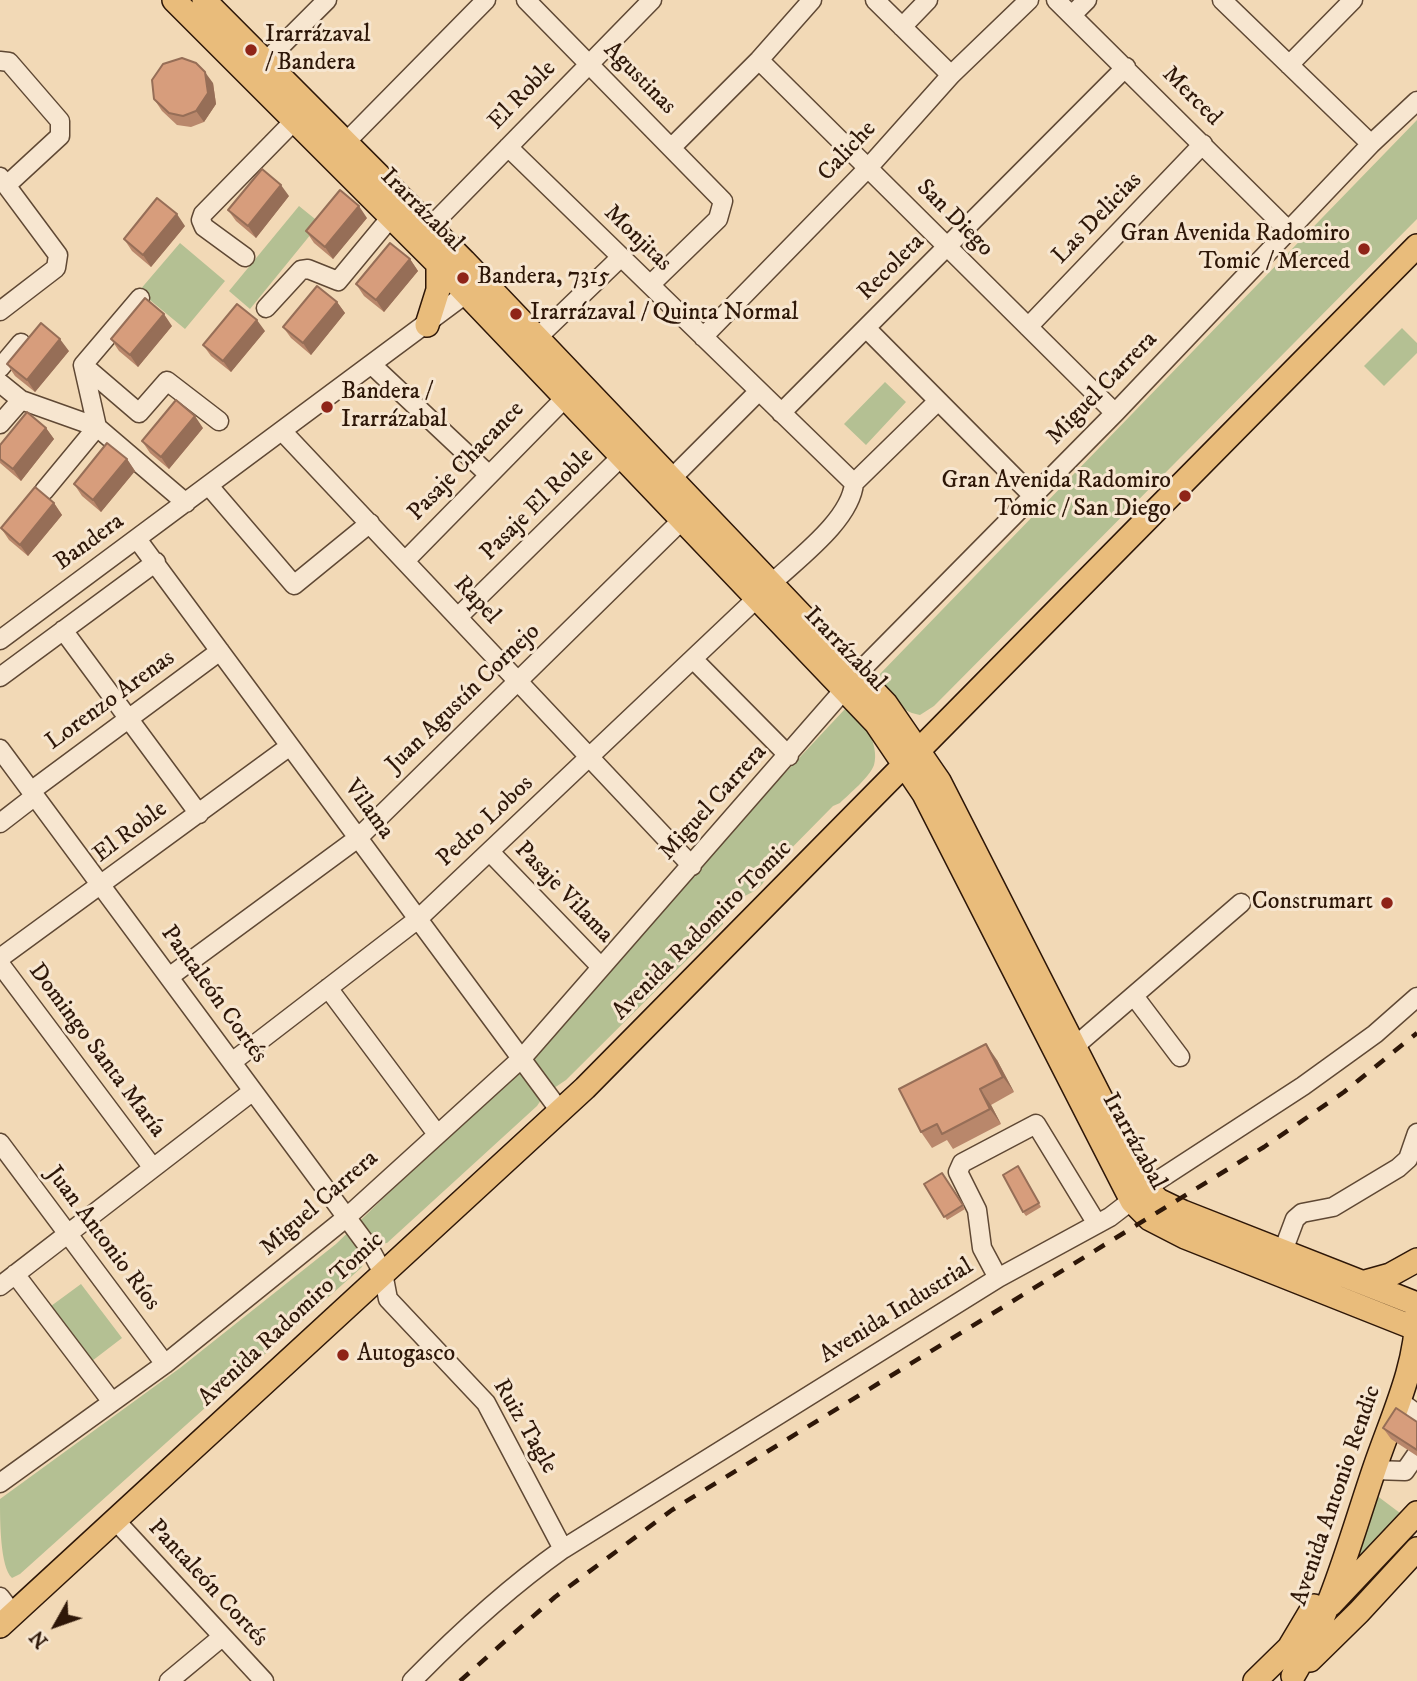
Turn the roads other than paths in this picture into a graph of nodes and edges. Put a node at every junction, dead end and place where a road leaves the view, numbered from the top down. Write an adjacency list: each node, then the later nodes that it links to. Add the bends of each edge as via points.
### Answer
1 (174, 0): 22 (main road, Irarrázabal)
2 (204, 0): 22 (main road, Irarrázabal)
3 (327, 0): 22 (street)
4 (486, 0): 26 (street)
5 (526, 0): 19 (street, Agustinas)
6 (652, 0): 19 (street, El Roble)
7 (812, 0): 17 (street)
8 (875, 0): 16 (street)
9 (928, 0): 16 (street)
10 (1029, 0): 23 (street, Caliche)
11 (1056, 0): 15 (street, Merced)
12 (1087, 0): 15 (street)
13 (1222, 0): 20 (street)
14 (1353, 0): 20 (street)
15 (1073, 14): 21 (street, Merced)
16 (902, 27): 23 (street)
17 (759, 60): 30 (street); 31 (street, San Diego)
18 (0, 61): 32 (street, via 9,62 60,121 60,136)
19 (590, 64): 29 (street, El Roble); 30 (street, Agustinas)
20 (1289, 65): 28 (street)
21 (1126, 67): 27 (street, Merced); 37 (street, Recoleta)
22 (258, 69): 25 (main road, Irarrázabal); 26 (main road, Irarrázabal)
23 (951, 75): 31 (street, Caliche)
24 (1417, 102): 28 (street, Miguel Carrera)
25 (295, 120): 33 (main road, Irarrázabal); 38 (street, via 203,214 204,227)
26 (347, 141): 34 (main road, Irarrázabal)
27 (1203, 144): 35 (street, Merced); 47 (street, Las Delicias)
28 (1371, 144): 35 (street, Miguel Carrera)
29 (508, 147): 34 (street, El Roble); 39 (street, Monjitas)
30 (672, 147): 41 (street, Agustinas, via 723,201 721,215)
31 (868, 168): 37 (street, San Diego); 49 (street, Caliche)
32 (4, 181): 45 (street, via 58,256 56,268)
33 (391, 217): 40 (main road, Irarrázabal); 44 (street, via 338,281 301,270)
34 (430, 227): 42 (main road, Irarrázabal)
35 (1289, 231): 61 (street, Miguel Carrera)
36 (1417, 246): 92 (main road, Avenida Radomiro Tomic)
37 (948, 247): 47 (street, San Diego); 48 (street, Recoleta)
38 (244, 257)
39 (621, 257): 41 (street, Monjitas); 50 (street)
40 (438, 264): 42 (main road, Irarrázabal); 46 (main road, via 438,290)
41 (650, 285): 49 (street, Monjitas)
42 (474, 288): 46 (street, Bandera); 50 (main road, Irarrázabal); 57 (main road, Irarrázabal)
43 (140, 298): 52 (street)
44 (266, 308)
45 (0, 311)
46 (426, 325): 53 (street, Bandera)
47 (1028, 327): 61 (street, San Diego)
48 (866, 328): 59 (street); 60 (street, Recoleta)
49 (703, 337): 56 (street, Monjitas)
50 (537, 338): 68 (main road, Irarrázabal)
51 (21, 343): 54 (street)
52 (83, 365): 62 (street, via 139,413 167,382); 64 (street)
53 (372, 365): 65 (street, Bandera); 67 (street)
54 (0, 368)
55 (0, 383): 58 (street)
56 (759, 391): 60 (street, Monjitas); 68 (street)
57 (565, 398): 66 (main road, Irarrázabal); 67 (street, Pasaje Chacance)
58 (20, 400): 63 (street); 64 (street)
59 (939, 401): 69 (street); 72 (street)
60 (781, 413): 69 (street, Monjitas)
61 (1115, 413): 72 (street, Miguel Carrera)
62 (219, 421)
63 (0, 424)
64 (97, 427): 71 (street); 73 (street)
65 (282, 431): 70 (street, Bandera); 75 (street, Rapel)
66 (621, 457): 74 (main road, Irarrázabal); 80 (street, Pasaje El Roble)
67 (488, 474): 77 (street, Pasaje Chacance)
68 (670, 480): 79 (main road, Irarrázabal)
69 (853, 483): 79 (street, via 853,497 836,522)
70 (209, 486): 73 (street, Bandera); 75 (street, Pasaje Chacance, via 294,585)
71 (44, 491)
72 (1032, 496): 86 (street, Miguel Carrera)
73 (186, 503): 76 (street, Bandera)
74 (682, 520): 79 (main road, Irarrázabal); 87 (street, Juan Agustín Cornejo)
75 (370, 523): 77 (street, Rapel)
76 (137, 539): 78 (street, Vilama); 82 (street, Bandera)
77 (405, 561): 80 (street, Rapel)
78 (156, 562): 81 (street); 83 (street, Vilama)
79 (764, 591): 84 (street, Pedro Lobos); 86 (main road, Irarrázabal)
80 (458, 617): 87 (street, Rapel)
81 (63, 630): 85 (street); 88 (street)
82 (0, 640)
83 (220, 651): 88 (street, Lorenzo Arenas); 89 (street, Vilama)
84 (694, 660): 91 (street); 93 (street, Pedro Lobos)
85 (0, 677)
86 (852, 681): 91 (street, Miguel Carrera); 92 (main road, Irarrázabal, via 886,704)
87 (517, 682): 93 (street, Rapel); 97 (street, Juan Agustín Cornejo)
88 (128, 719): 94 (street, Lorenzo Arenas); 95 (street)
89 (290, 746): 95 (street, El Roble); 97 (street, Vilama)
90 (0, 749): 94 (street, Pantaleón Cortés)
91 (789, 756): 99 (street, Miguel Carrera)
92 (911, 756): 110 (main road, Irarrázabal, via 939,781); 115 (main road, Avenida Radomiro Tomic); 120 (main road, Irarrázabal, via 924,794)
93 (590, 758): 98 (street, Pedro Lobos); 99 (street, Rapel)
94 (33, 794): 96 (street, Lorenzo Arenas); 100 (street, Pantaleón Cortés)
95 (199, 814): 100 (street, El Roble)
96 (0, 823)
97 (358, 838): 102 (street, Vilama); 106 (street, Juan Agustín Cornejo)
98 (489, 852): 102 (street, Pedro Lobos); 105 (street, Pasaje Vilama)
99 (692, 866): 105 (street, Miguel Carrera)
100 (101, 886): 103 (street, El Roble); 106 (street, Pantaleón Cortés)
101 (1241, 903): 108 (street)
102 (418, 919): 107 (street, Pedro Lobos); 112 (street, Vilama)
103 (0, 958)
104 (0, 964): 119 (street, Domingo Santa María)
105 (601, 967): 112 (street, Miguel Carrera)
106 (169, 977): 113 (street, Pantaleón Cortés)
107 (328, 988): 113 (street, Pedro Lobos); 117 (street)
108 (1134, 996): 110 (street); 111 (street)
109 (1417, 997): 120 (street, Avenida Industrial, via 1303,1086)
110 (1074, 1047): 120 (main road, Irarrázabal)
111 (1180, 1057)
112 (523, 1058): 115 (street, Vilama); 117 (street, Miguel Carrera)
113 (232, 1062): 114 (street, Pantaleón Cortés)
114 (253, 1091): 119 (street); 121 (street, Pantaleón Cortés)
115 (560, 1111): 126 (main road, Avenida Radomiro Tomic)
116 (1417, 1133): 124 (street, via 1408,1159 1398,1168 1333,1207 1302,1213 1295,1219)
117 (437, 1134): 121 (street, Miguel Carrera)
118 (0, 1143): 123 (street, Juan Antonio Ríos)
119 (153, 1168): 123 (street)
120 (1139, 1195): 122 (street, Avenida Industrial); 124 (main road, Irarrázabal); 132 (main road, Irarrázabal, via 1150,1219 1185,1237)
121 (347, 1217): 126 (street, Pantaleón Cortés); 133 (street, Miguel Carrera)
122 (1097, 1224): 128 (street, Avenida Industrial); 128 (street, via 1036,1124 962,1163 958,1172 977,1210 982,1248)
123 (68, 1234): 127 (street); 133 (street, Juan Antonio Ríos)
124 (1283, 1251): 129 (main road, Irarrázabal)
125 (1417, 1259): 129 (main road, via 1390,1275)
126 (383, 1273): 140 (main road, Avenida Radomiro Tomic); 141 (street, Ruiz Tagle, via 386,1296 486,1403)
127 (15, 1274): 130 (street); 134 (street)
128 (998, 1278): 141 (street, Avenida Industrial)
129 (1365, 1282): 131 (main road, Irarrázabal)
130 (0, 1286)
131 (1417, 1304): 132 (main road, Avenida Antonio Rendic)
132 (1417, 1329): 135 (main road, Avenida Antonio Rendic); 146 (main road, Avenida Antonio Rendic, via 1402,1354 1330,1572)
133 (165, 1364): 134 (street, Miguel Carrera)
134 (112, 1402): 138 (street, Miguel Carrera)
135 (1412, 1410): 137 (main road, Avenida Antonio Rendic)
136 (1416, 1455): 137 (street, via 1405,1471)
137 (1374, 1470): 144 (main road, Avenida Antonio Rendic)
138 (0, 1483)
139 (1417, 1513): 144 (main road)
140 (115, 1520): 143 (main road, Avenida Radomiro Tomic); 145 (street, Pantaleón Cortés)
141 (563, 1549): 150 (street, Avenida Industrial, via 524,1576)
142 (1417, 1549): 147 (main road)
143 (4, 1612)
144 (1324, 1612): 146 (main road); 147 (main road, Avenida Antonio Rendic)
145 (222, 1637): 148 (street); 149 (street, Pantaleón Cortés)
146 (1289, 1648): 151 (main road)
147 (1290, 1679)
148 (169, 1681)
149 (264, 1681)
150 (412, 1681)
151 (1255, 1681)

